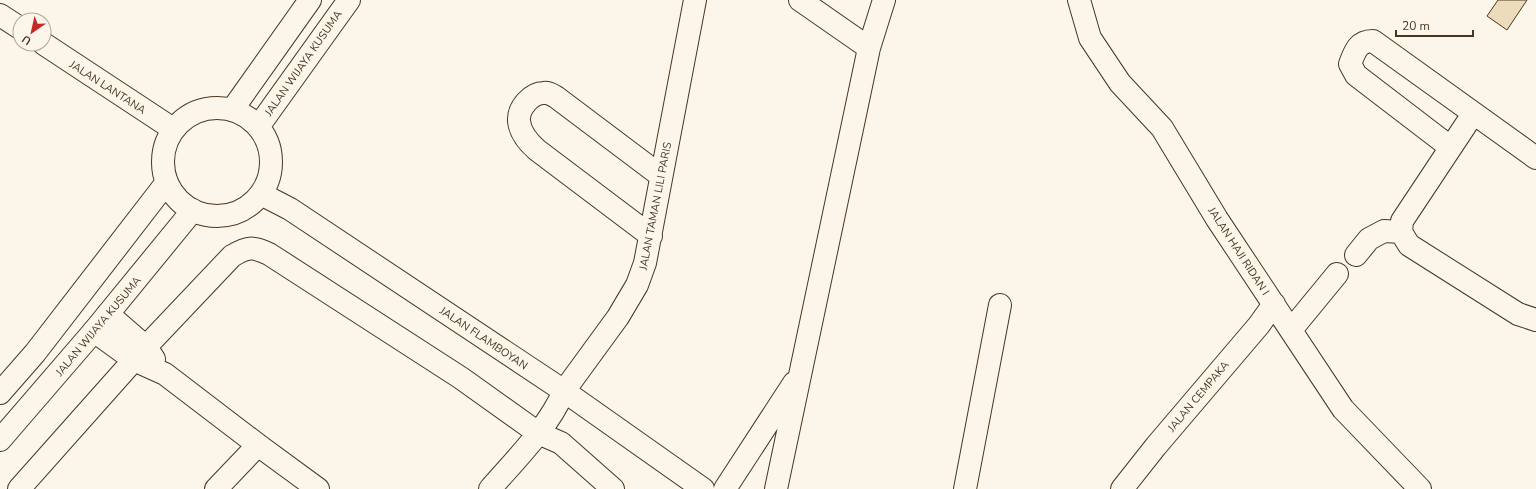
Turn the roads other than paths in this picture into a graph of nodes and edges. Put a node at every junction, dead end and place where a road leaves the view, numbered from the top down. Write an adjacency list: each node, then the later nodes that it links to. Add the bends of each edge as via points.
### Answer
1 (310, 0): 11 (street)
2 (348, 0): 13 (street, JALAN WIJAYA KUSUMA)
3 (800, 0): 9 (street)
4 (884, 0): 9 (street)
5 (1079, 0): 25 (street, JALAN HAJI RIDAN I, via 1090,38 1120,83 1162,128)
6 (689, 3): 17 (street, JALAN TAMAN LILI PARIS)
7 (0, 15): 8 (street)
8 (12, 23)
9 (869, 48): 32 (street)
10 (52, 49): 14 (street, JALAN LANTANA)
11 (232, 110): 13 (street, via 251,119); 14 (street, via 199,110)
12 (1473, 114): 15 (street); 15 (street, via 1373,41 1365,41 1360,45 1350,64 1356,75); 16 (street)
13 (258, 127): 19 (street, via 271,153 268,181)
14 (173, 129): 18 (street, via 164,149 164,172)
15 (1450, 147): 21 (street, via 1402,220)
16 (1536, 158)
17 (661, 176): 22 (street, JALAN TAMAN LILI PARIS); 22 (street, via 556,96 546,92 538,94 526,102 521,111 519,121 527,141)
18 (167, 182): 20 (street, via 177,198); 34 (street, via 35,353)
19 (261, 194): 20 (street, via 245,208 225,216 214,216); 33 (street, JALAN FLAMBOYAN, via 290,209)
20 (193, 210): 27 (street, JALAN WIJAYA KUSUMA)
21 (1401, 232): 23 (street, via 1384,231 1368,239); 28 (street, via 1409,245 1518,314)
22 (651, 236): 33 (street, JALAN TAMAN LILI PARIS, via 637,285 618,317)
23 (1356, 255)
24 (1337, 274): 29 (street)
25 (1274, 304): 29 (street, JALAN HAJI RIDAN I); 47 (street, JALAN CEMPAKA)
26 (1000, 305): 46 (street)
27 (108, 314): 30 (street, JALAN WIJAYA KUSUMA); 31 (street)
28 (1536, 320)
29 (1290, 330): 48 (street, JALAN HAJI RIDAN I, via 1343,409)
30 (94, 332): 31 (street); 36 (street, JALAN WIJAYA KUSUMA)
31 (140, 354): 35 (street, via 232,256 244,249 259,249 461,378); 37 (street); 38 (street)
32 (801, 373): 44 (street); 45 (street)
33 (564, 391): 35 (street, JALAN TAMAN LILI PARIS, via 559,403); 43 (street, JALAN FLAMBOYAN)
34 (0, 393)
35 (538, 433): 41 (street, JALAN TAMAN LILI PARIS); 42 (street, via 561,443)
36 (0, 440)
37 (258, 445): 39 (street); 40 (street)
38 (19, 489)
39 (216, 489)
40 (318, 489)
41 (490, 489)
42 (613, 489)
43 (703, 489)
44 (724, 489)
45 (776, 489)
46 (965, 489)
47 (1122, 489)
48 (1420, 489)

